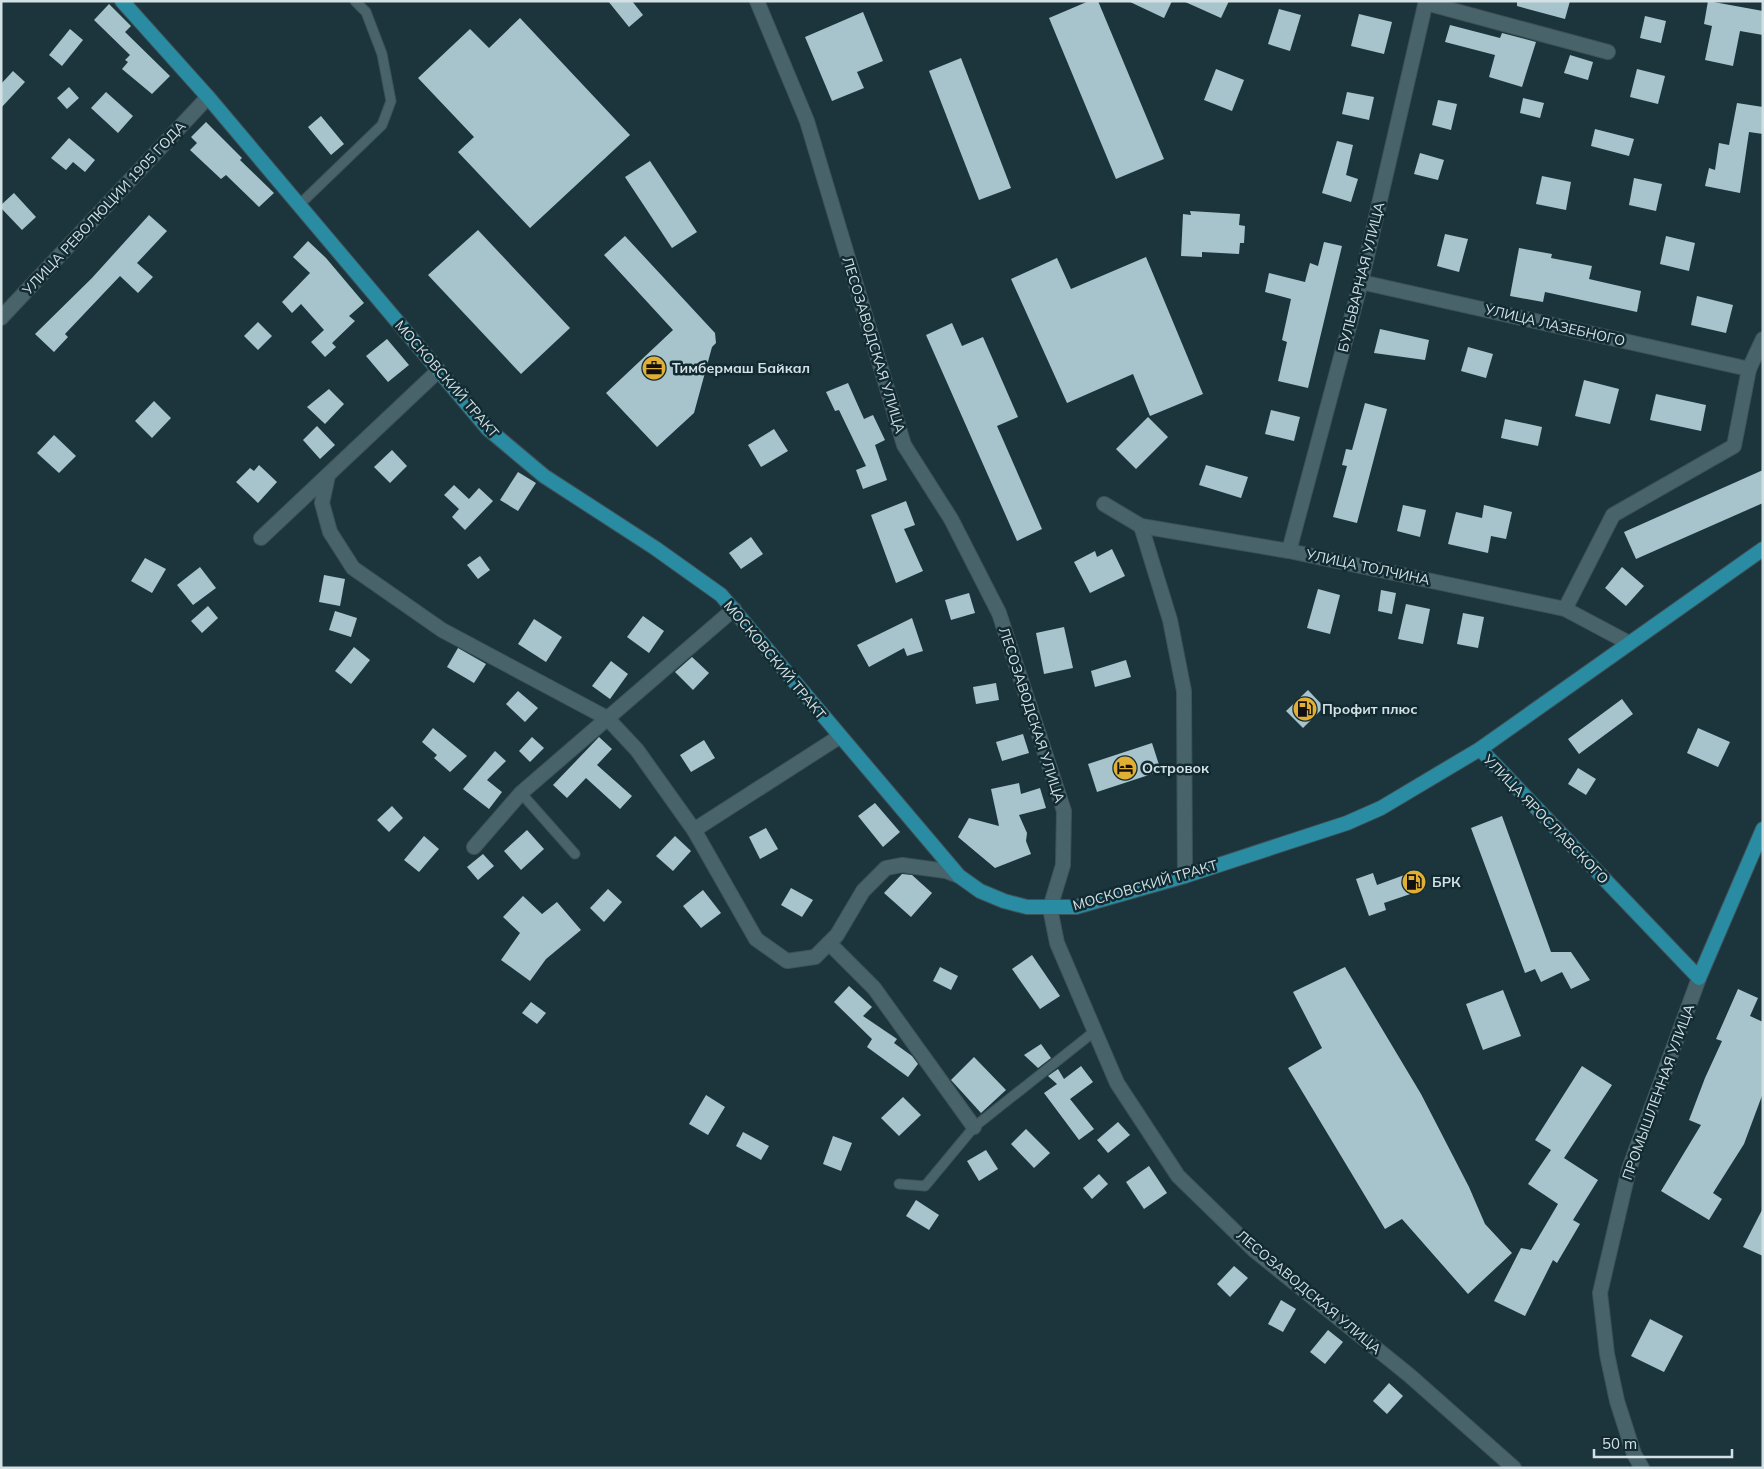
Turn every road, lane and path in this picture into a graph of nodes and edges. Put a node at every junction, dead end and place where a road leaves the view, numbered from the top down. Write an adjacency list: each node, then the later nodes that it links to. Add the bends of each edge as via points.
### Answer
1 (122, 1): 6 (main road, МОСКОВСКИЙ ТРАКТ)
2 (355, 1): 7 (lane, via 366,12 382,54 391,101 382,125)
3 (757, 1): 32 (street, ЛЕСОЗАВОДСКАЯ УЛИЦА, via 807,121 904,445 951,520 999,613 1064,811 1064,865)
4 (1426, 2): 5 (street); 8 (street, БУЛЬВАРНАЯ УЛИЦА)
5 (1608, 52)
6 (208, 97): 7 (main road, МОСКОВСКИЙ ТРАКТ); 9 (street, УЛИЦА РЕВОЛЮЦИИ 1905 ГОДА)
7 (298, 206): 12 (main road, МОСКОВСКИЙ ТРАКТ)
8 (1362, 282): 11 (street, УЛИЦА ЛАЗЕБНОГО); 18 (street, БУЛЬВАРНАЯ УЛИЦА)
9 (1, 318)
10 (1763, 339): 11 (street)
11 (1749, 369): 19 (street, via 1734,446 1613,515)
12 (438, 371): 13 (street); 20 (main road, МОСКОВСКИЙ ТРАКТ, via 488,429 544,476 654,548 721,595)
13 (328, 475): 16 (street); 22 (street, via 322,503 330,532 353,568 442,630)
14 (1104, 504): 15 (street, УЛИЦА ТОЛЧИНА)
15 (1141, 526): 18 (street, УЛИЦА ТОЛЧИНА); 31 (street, via 1170,620 1184,691)
16 (261, 538)
17 (1763, 549): 21 (main road, УЛИЦА ЯРОСЛАВСКОГО)
18 (1290, 551): 19 (street, УЛИЦА ТОЛЧИНА)
19 (1565, 608): 21 (street, УЛИЦА ТОЛЧИНА)
20 (734, 609): 22 (street); 23 (main road, МОСКОВСКИЙ ТРАКТ)
21 (1628, 643): 24 (main road, УЛИЦА ЯРОСЛАВСКОГО)
22 (607, 718): 25 (street); 27 (street, via 637,750)
23 (839, 736): 27 (street); 30 (main road, МОСКОВСКИЙ ТРАКТ)
24 (1480, 749): 31 (main road, МОСКОВСКИЙ ТРАКТ, via 1381,808 1356,819); 34 (main road, УЛИЦА ЯРОСЛАВСКОГО)
25 (521, 793): 28 (street); 29 (lane)
26 (1763, 829): 34 (main road)
27 (694, 830): 33 (street, via 756,939 787,961 815,957)
28 (474, 847)
29 (575, 854)
30 (959, 876): 32 (main road, МОСКОВСКИЙ ТРАКТ, via 980,891 1004,901); 33 (street, via 902,865 886,868 863,891 837,935)
31 (1185, 876): 32 (main road, МОСКОВСКИЙ ТРАКТ, via 1076,907)
32 (1050, 908): 35 (street, ЛЕСОЗАВОДСКАЯ УЛИЦА, via 1057,943)
33 (829, 942): 36 (street, via 874,988)
34 (1699, 978): 41 (street, ПРОМЫШЛЕННАЯ УЛИЦА, via 1629,1169 1600,1293 1607,1354 1618,1401 1634,1454)
35 (1095, 1031): 36 (lane); 38 (street, ЛЕСОЗАВОДСКАЯ УЛИЦА, via 1117,1083 1178,1176 1254,1250 1409,1375)
36 (974, 1127): 37 (lane, via 925,1186)
37 (899, 1184)
38 (1494, 1450): 39 (street); 40 (street, ЛЕСОЗАВОДСКАЯ УЛИЦА)
39 (1497, 1468)
40 (1514, 1468)
41 (1642, 1468)

